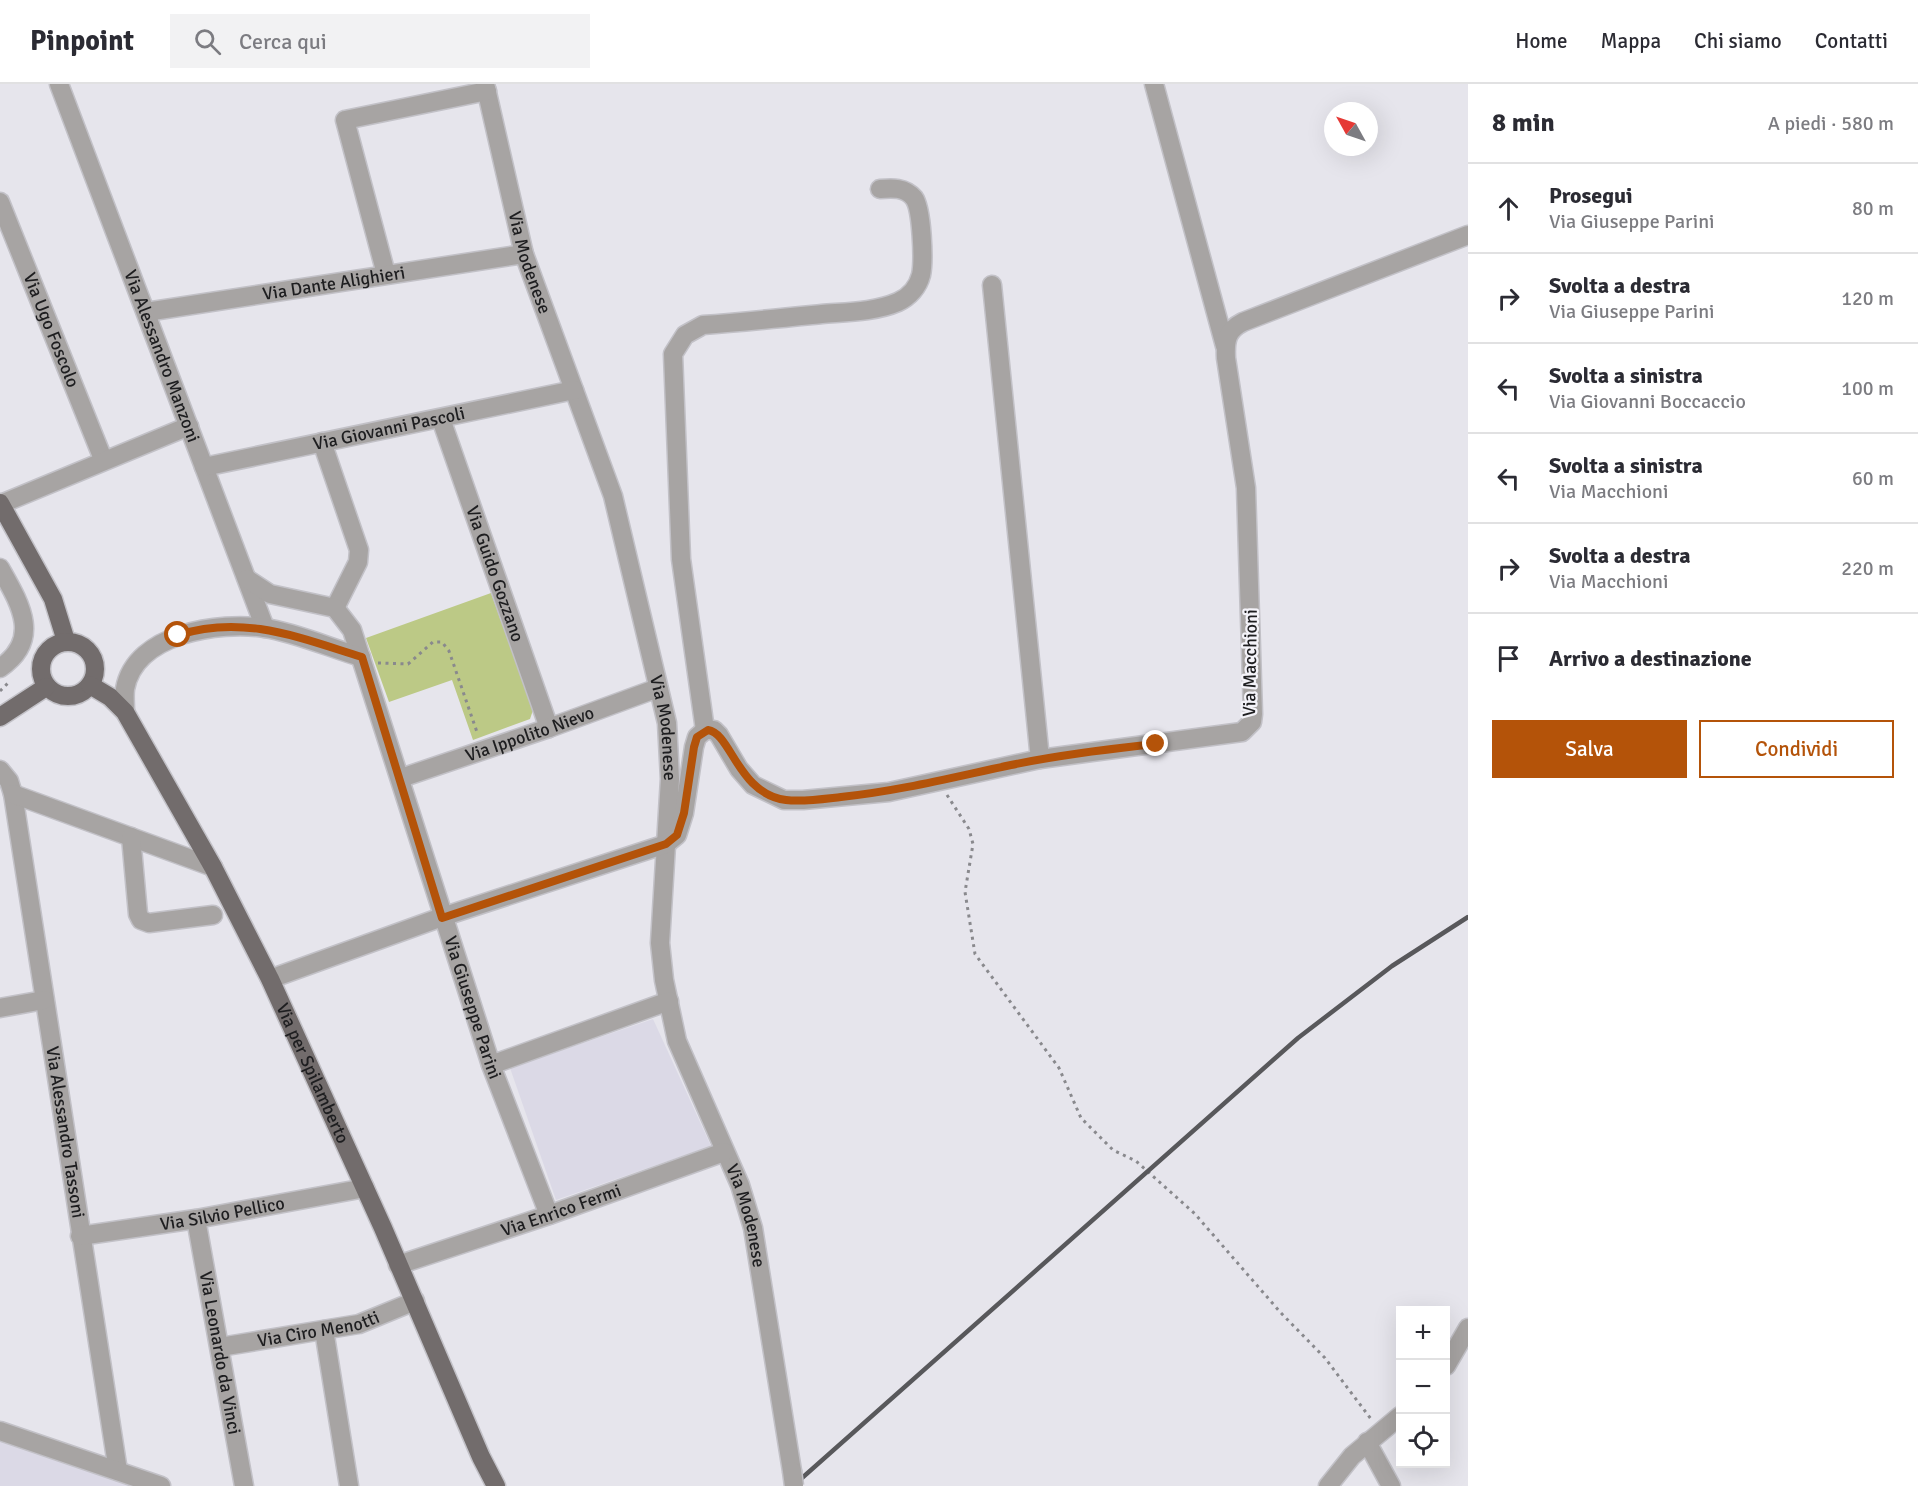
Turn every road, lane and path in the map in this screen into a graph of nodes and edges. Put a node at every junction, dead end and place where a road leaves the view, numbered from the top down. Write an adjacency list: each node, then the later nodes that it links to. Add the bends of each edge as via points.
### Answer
1 (59, 84): 10 (street, Via Alessandro Manzoni)
2 (1154, 84): 11 (street)
3 (486, 88): 7 (street, Via Modenese); 8 (street, via 345,120)
4 (880, 189): 32 (street, via 906,191 919,209 921,275 907,297 865,310 703,325 685,335 673,354 682,569)
5 (0, 202): 16 (street, Via Ugo Foscolo)
6 (1468, 236): 11 (street, via 1243,322 1230,331)
7 (524, 254): 8 (street, Via Dante Alighieri); 12 (street, Via Modenese)
8 (386, 274): 10 (street, Via Dante Alighieri)
9 (992, 285): 34 (street)
10 (146, 312): 14 (street, Via Alessandro Manzoni)
11 (1226, 348): 34 (street, Via Macchioni, via 1246,488 1251,722 1235,734)
12 (574, 390): 13 (street, Via Giovanni Pascoli); 28 (street, Via Modenese, via 613,496)
13 (441, 418): 15 (street, Via Giovanni Pascoli); 31 (street, Via Guido Gozzano)
14 (189, 426): 16 (street); 17 (street, Via Alessandro Manzoni)
15 (322, 442): 17 (street, Via Giovanni Pascoli); 21 (street, via 359,550 355,568)
16 (103, 459): 18 (street)
17 (204, 467): 20 (street, Via Alessandro Manzoni)
18 (0, 503): 23 (main road, via 53,599)
19 (0, 568): 25 (street, via 21,605 25,627 18,650)
20 (247, 579): 21 (street, via 270,594); 22 (street, Via Alessandro Manzoni)
21 (335, 608): 24 (street, Via Giuseppe Parini, via 352,630)
22 (265, 628): 24 (street); 29 (street, via 193,630 163,643 135,668 125,688)
23 (66, 641): 26 (main road, via 90,652 95,669); 27 (main road, via 56,644 42,658 41,678)
24 (362, 657): 33 (path, via 378,663 408,664 433,642 442,642 449,651); 36 (street, Via Giuseppe Parini)
25 (0, 668)
26 (90, 685): 27 (main road, via 68,696); 29 (main road, Via per Spilamberto)
27 (46, 687): 30 (main road)
28 (658, 688): 31 (street, Via Ippolito Nievo); 40 (street, Via Modenese, via 670,750)
29 (125, 712): 41 (main road, Via per Spilamberto)
30 (0, 717)
31 (549, 728): 33 (street, Via Ippolito Nievo)
32 (705, 730): 37 (street, Via Macchioni, via 714,730 719,735 753,785 784,800 890,792); 40 (street, via 694,747 677,835)
33 (483, 751): 36 (street, Via Ippolito Nievo)
34 (1040, 759): 37 (street, Via Macchioni)
35 (0, 770): 38 (street, Via Alessandro Tassoni)
36 (401, 778): 43 (street, Via Giuseppe Parini)
37 (938, 781): 62 (path, via 965,822 973,844 965,892 975,954 1059,1068 1081,1118 1113,1150 1136,1161 1195,1214 1336,1372 1369,1414)
38 (13, 794): 39 (street); 45 (street, Via Alessandro Tassoni)
39 (130, 837): 41 (street); 42 (street, via 141,920 149,923)
40 (666, 844): 43 (street); 46 (street, Via Modenese, via 660,943)
41 (213, 867): 44 (main road, Via per Spilamberto)
42 (213, 915)
43 (442, 918): 44 (street); 48 (street, Via Giuseppe Parini)
44 (270, 979): 50 (main road, Via per Spilamberto)
45 (45, 1000): 47 (street); 53 (street, Via Alessandro Tassoni)
46 (669, 1002): 48 (street); 49 (street, Via Modenese, via 677,1041)
47 (0, 1008)
48 (491, 1065): 51 (street, Via Giuseppe Parini)
49 (724, 1152): 51 (street, Via Enrico Fermi); 64 (street, Via Modenese, via 740,1185 753,1228)
50 (365, 1188): 52 (street, Via Silvio Pellico); 54 (main road, Via per Spilamberto)
51 (549, 1215): 54 (street, Via Enrico Fermi)
52 (196, 1219): 53 (street, Via Silvio Pellico); 58 (street, Via Leonardo da Vinci)
53 (80, 1236): 63 (street, Via Alessandro Tassoni)
54 (398, 1265): 55 (main road, Via per Spilamberto)
55 (415, 1301): 57 (street, Via Ciro Menotti, via 359,1324); 68 (main road, Via per Spilamberto, via 480,1457)
56 (1468, 1328): 59 (street)
57 (324, 1330): 58 (street, Via Ciro Menotti); 67 (street)
58 (220, 1347): 66 (street, Via Leonardo da Vinci)
59 (1449, 1360)
60 (1396, 1420): 62 (street)
61 (0, 1431): 63 (street)
62 (1372, 1438): 69 (street); 70 (street)
63 (118, 1471): 65 (street)
64 (793, 1479)
65 (161, 1486)
66 (244, 1486)
67 (349, 1486)
68 (496, 1486)
69 (1328, 1486)
70 (1391, 1486)

